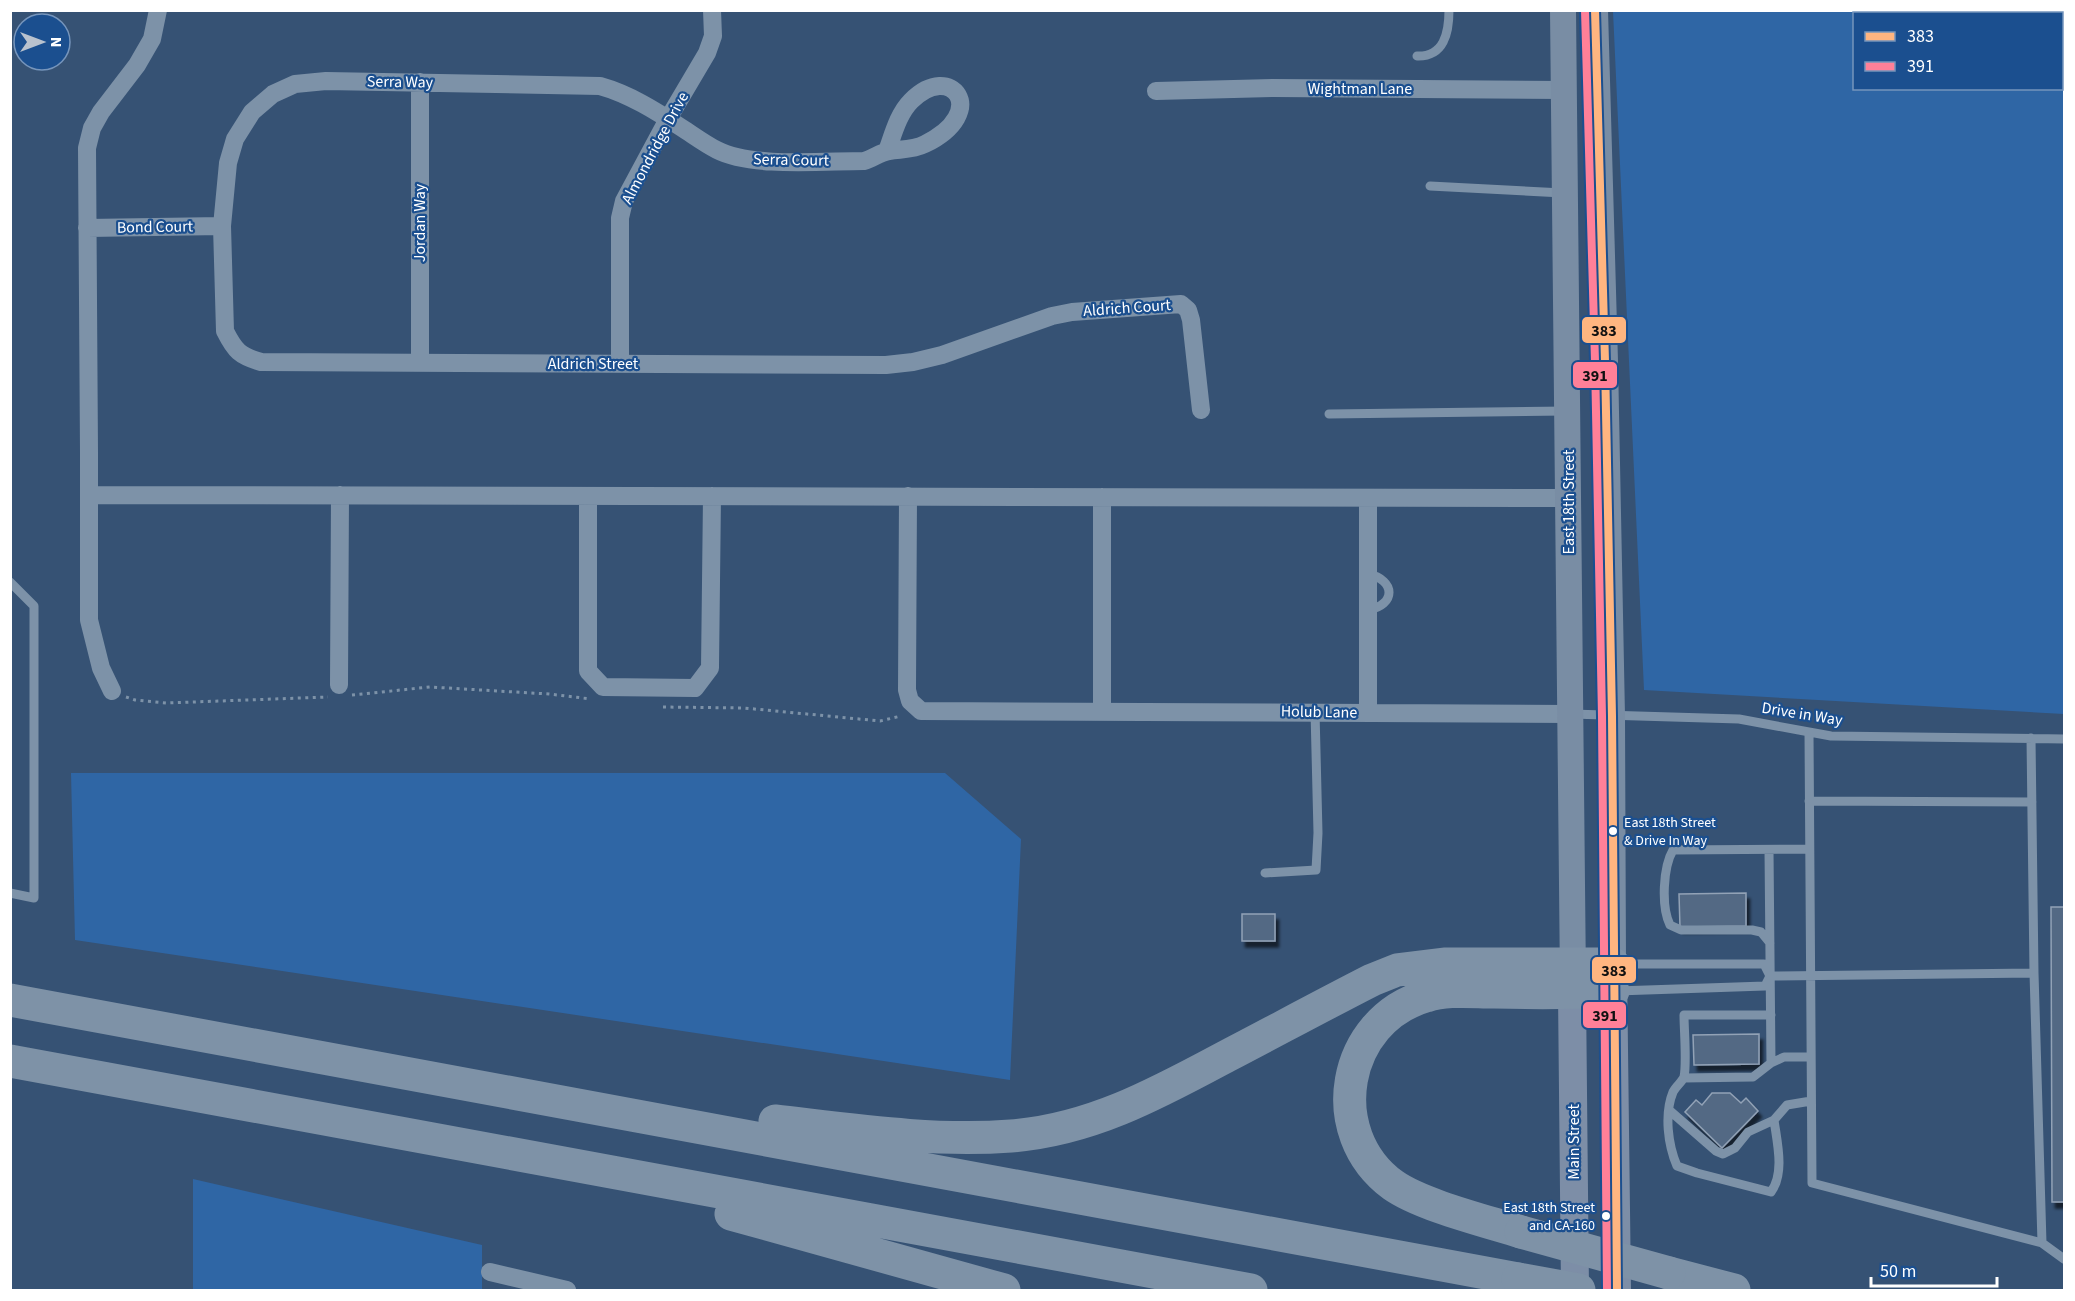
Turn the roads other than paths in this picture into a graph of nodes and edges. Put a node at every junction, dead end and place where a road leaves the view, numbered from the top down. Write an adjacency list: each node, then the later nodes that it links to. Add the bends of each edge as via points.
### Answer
1 (158, 10): 15 (street, via 152,39 92,128 87,148)
2 (712, 10): 10 (street, Almondridge Drive, via 713,36)
3 (1449, 10): 6 (lane, via 1446,39 1437,52)
4 (1563, 10): 8 (main road, East 18th Street)
5 (1595, 10): 37 (main road)
6 (1417, 56)
7 (420, 82): 10 (street, Serra Way, via 600,86); 14 (street, Serra Way, via 326,81 295,84 273,94 252,112 235,140 228,163); 17 (street, Jordan Way)
8 (1564, 90): 9 (street, Wightman Lane); 13 (main road, East 18th Street)
9 (1156, 91)
10 (668, 119): 11 (street, Serra Court, via 717,150 753,161 864,161); 18 (street, Almondridge Drive, via 624,201 620,218)
11 (887, 151)
12 (1430, 186): 13 (lane)
13 (1566, 193): 20 (main road, East 18th Street)
14 (222, 226): 15 (street, Bond Court); 17 (street, Aldrich Street, via 225,331 243,357 261,362)
15 (87, 228): 22 (street)
16 (1072, 312): 18 (street, Aldrich Street, via 1030,322 913,362); 19 (street, Aldrich Court, via 1181,304 1191,320)
17 (420, 363): 18 (street, Aldrich Street)
18 (620, 364)
19 (1201, 410)
20 (1569, 411): 21 (lane); 28 (main road, East 18th Street)
21 (1329, 414)
22 (89, 495): 23 (street); 31 (street, via 88,620 101,668)
23 (340, 495): 26 (street); 32 (street)
24 (712, 496): 25 (street); 26 (street); 26 (street, via 710,668 694,688 603,687 588,671)
25 (908, 496): 27 (street); 34 (street, Holub Lane, via 910,701 921,711)
26 (588, 497)
27 (1102, 497): 29 (street); 34 (street)
28 (1569, 498): 29 (street); 36 (main road, East 18th Street)
29 (1368, 499): 35 (street)
30 (10, 582): 46 (lane, via 34,606 34,897)
31 (112, 691)
32 (335, 691)
33 (1315, 711): 34 (street, Holub Lane); 35 (street, Holub Lane); 45 (lane, via 1316,870)
34 (1102, 712)
35 (1368, 713): 36 (street, Holub Lane)
36 (1571, 714): 37 (lane, Drive in Way); 52 (main road, East 18th Street)
37 (1612, 716): 38 (lane, Drive in Way, via 1739,720); 51 (main road)
38 (1809, 732): 39 (lane, Drive in Way, via 1831,736); 41 (lane)
39 (2031, 738): 40 (lane, Drive in Way); 42 (lane)
40 (2064, 739)
41 (1809, 801): 42 (lane); 43 (lane)
42 (2032, 802): 48 (lane)
43 (1809, 849): 44 (lane); 50 (lane)
44 (1770, 850): 47 (lane); 47 (lane, via 1673,850 1666,874 1665,903 1670,925 1681,930 1752,930 1761,932)
45 (1264, 873)
46 (10, 893)
47 (1770, 944): 49 (lane)
48 (2034, 974): 50 (lane); 64 (lane)
49 (1770, 976): 50 (lane); 51 (lane, via 1765,986); 51 (lane, via 1764,964); 54 (lane)
50 (1810, 976): 56 (lane)
51 (1613, 978): 52 (highway); 72 (main road)
52 (1573, 979): 55 (highway, via 1446,964 1397,970 1123,1109 1069,1126 1012,1136 916,1134 660,1108 422,1061); 70 (main road, Main Street); 73 (highway, bridge, via 1427,995 1388,1015 1359,1053 1352,1076 1348,1102 1360,1146 1393,1185 1440,1206)
53 (10, 1000): 55 (highway)
54 (1771, 1015): 58 (lane); 59 (lane, via 1684,1015)
55 (326, 1058): 71 (highway, bridge)
56 (1810, 1058): 58 (lane, via 1784,1058); 60 (lane)
57 (10, 1061): 63 (highway)
58 (1772, 1063): 59 (lane, via 1753,1077)
59 (1684, 1078): 61 (lane, via 1674,1090)
60 (1811, 1101): 62 (lane, via 1786,1105); 64 (lane, via 1812,1183)
61 (1669, 1110): 62 (lane, via 1723,1154 1735,1148 1748,1132); 62 (lane, via 1672,1155 1677,1166 1771,1191 1777,1183)
62 (1774, 1120)
63 (539, 1159): 68 (highway); 69 (highway)
64 (2042, 1243): 65 (lane)
65 (2064, 1259)
66 (490, 1272): 67 (street)
67 (567, 1290)
68 (1004, 1290)
69 (1251, 1290)
70 (1575, 1290)
71 (1579, 1290)
72 (1617, 1290)
73 (1734, 1290)

